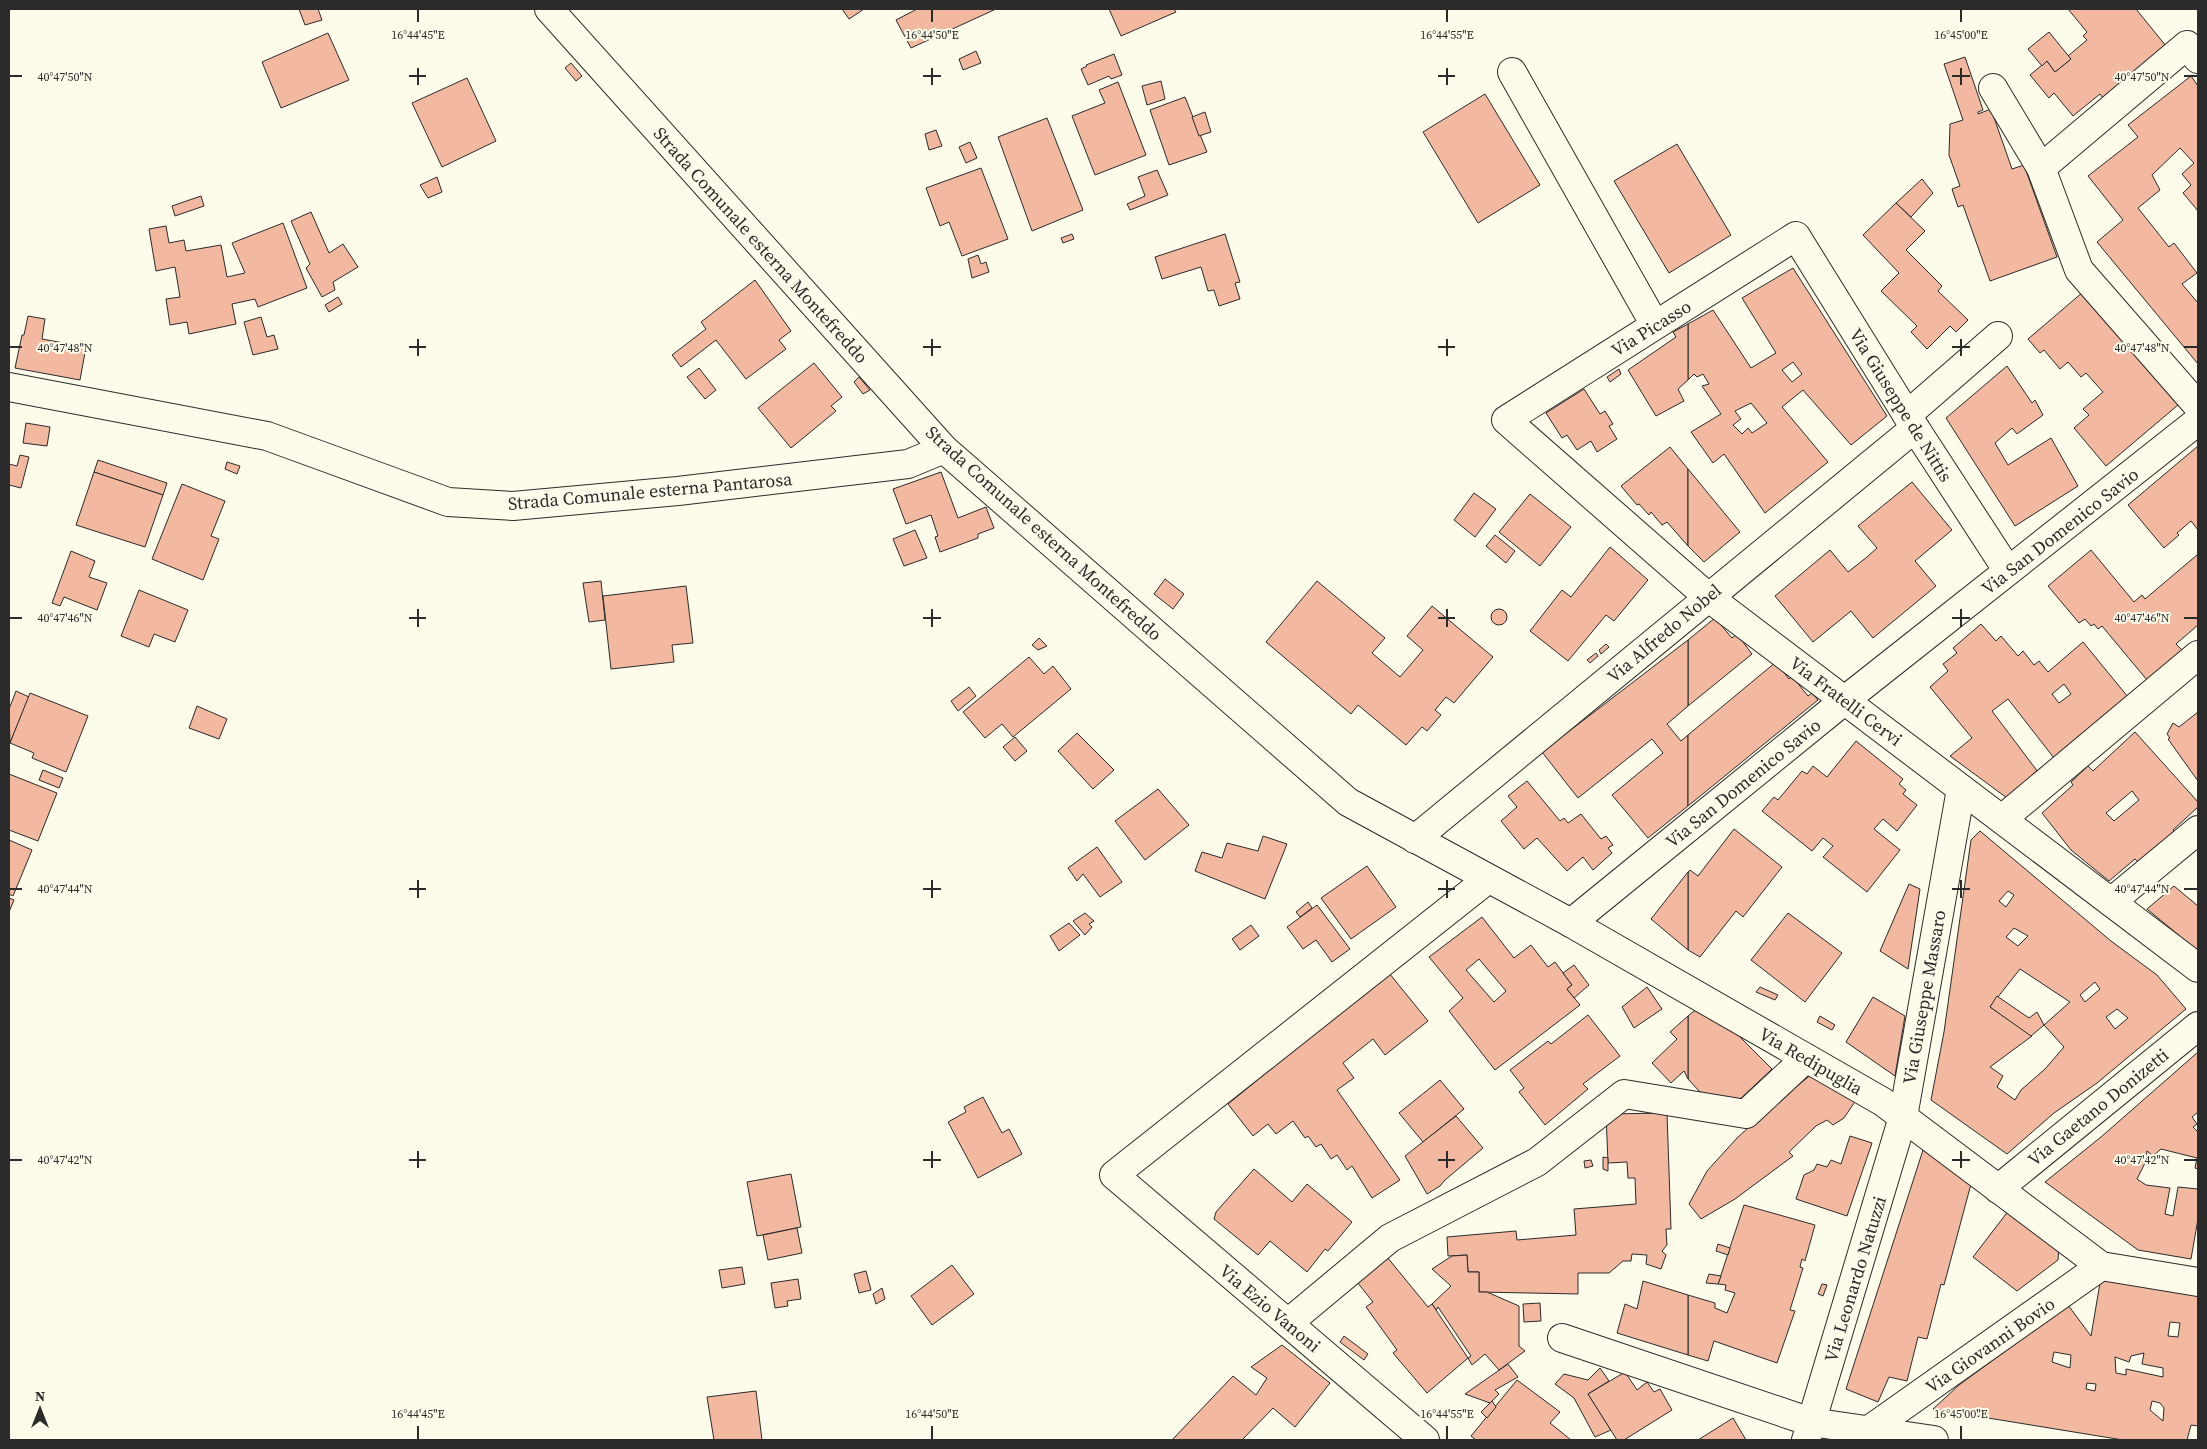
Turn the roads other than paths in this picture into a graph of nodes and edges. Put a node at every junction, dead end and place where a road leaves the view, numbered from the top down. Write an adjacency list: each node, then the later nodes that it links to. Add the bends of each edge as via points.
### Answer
1 (548, 9): 14 (street, Strada Comunale esterna Montefreddo)
2 (2193, 52): 5 (street)
3 (1512, 72): 7 (street)
4 (1993, 88): 5 (street)
5 (2041, 168): 10 (street, via 2079,270)
6 (1796, 236): 7 (street, Via Picasso); 13 (street, Via Giuseppe de Nittis)
7 (1656, 325): 11 (street, Via Picasso)
8 (1998, 336): 13 (street, Via Alfredo Nobel)
9 (9, 388): 14 (street, Strada Comunale esterna Pantarosa, via 267,436 448,502 513,506 678,491 908,464)
10 (2198, 406)
11 (1506, 420): 16 (street, Via Fratelli Cervi)
12 (2198, 421): 15 (street, Via San Domenico Savio)
13 (1911, 422): 15 (street, Via Giuseppe de Nittis); 16 (street, Via Alfredo Nobel)
14 (944, 449): 22 (street, Strada Comunale esterna Montefreddo, via 1348,802)
15 (2008, 571): 18 (street, Via San Domenico Savio)
16 (1708, 597): 18 (street, Via Fratelli Cervi); 22 (street, Via Alfredo Nobel)
17 (2198, 655): 20 (street)
18 (1846, 700): 19 (street, Via Fratelli Cervi); 25 (street, Via San Domenico Savio)
19 (1961, 789): 20 (street, Via Fratelli Cervi); 29 (street, Via Giuseppe Massaro)
20 (2002, 819): 24 (street, Via Fratelli Cervi)
21 (2198, 830): 24 (street)
22 (1415, 839): 23 (street, Via Redipuglia)
23 (1488, 879): 25 (street, Via Redipuglia); 33 (street, Via Ezio Vanoni, via 1114,1175)
24 (2111, 902): 26 (street, Via Fratelli Cervi)
25 (1571, 923): 28 (street, Via Redipuglia)
26 (2198, 968)
27 (2198, 1026): 30 (street, Via Gaetano Donizetti)
28 (1806, 1058): 29 (street, Via Redipuglia); 33 (street, via 1746,1114 1624,1094 1536,1162 1390,1238)
29 (1903, 1117): 30 (street, Via Redipuglia); 35 (street, Via Leonardo Natuzzi)
30 (1998, 1189): 31 (street, Via Redipuglia)
31 (2101, 1266): 32 (street, Via Redipuglia); 36 (street, Via Giovanni Bovio)
32 (2198, 1282)
33 (1288, 1323): 37 (street, Via Ezio Vanoni)
34 (1562, 1338): 35 (street)
35 (1809, 1431): 36 (street)
36 (1862, 1435): 38 (street)
37 (1425, 1440)
38 (1934, 1440)

